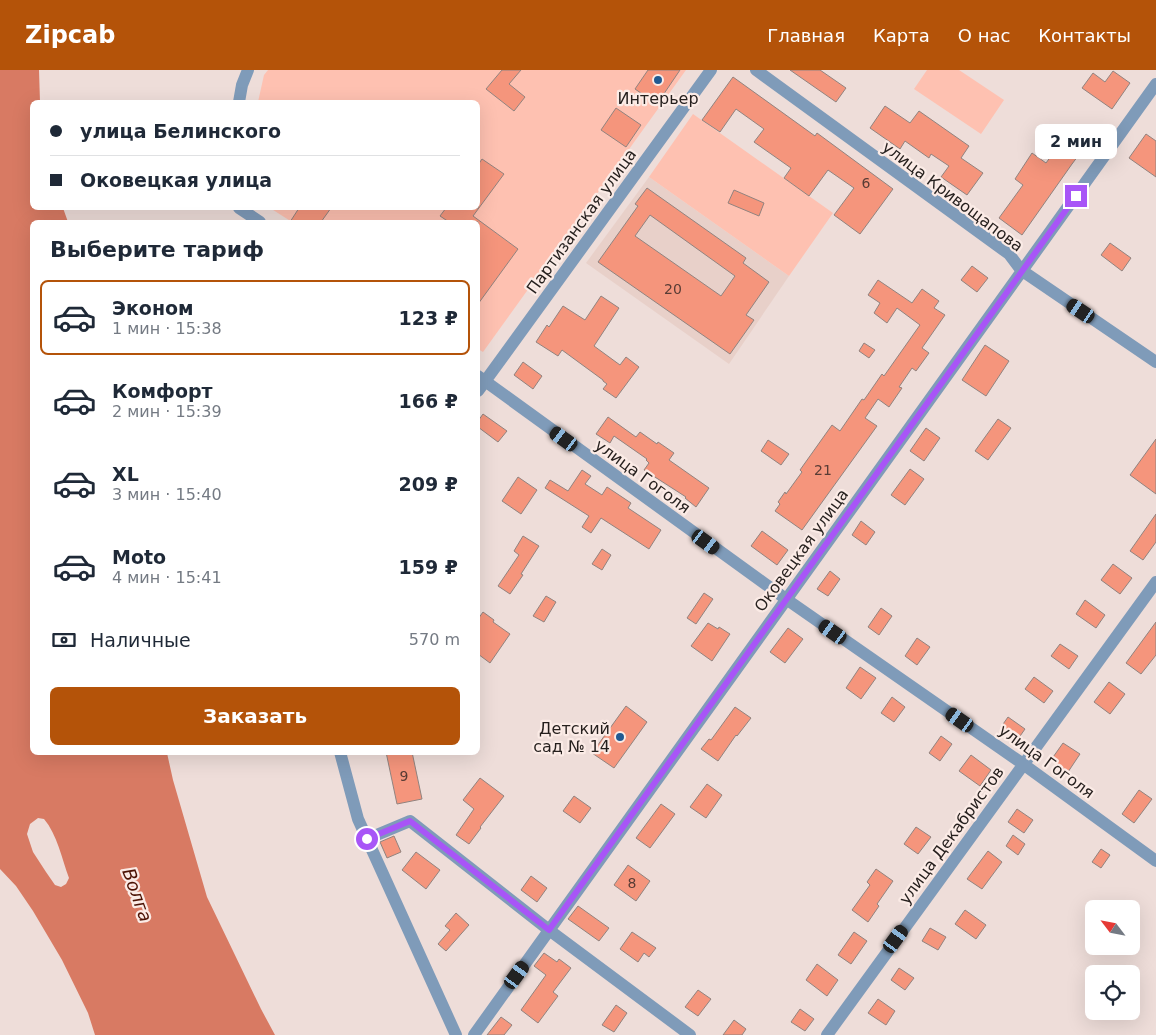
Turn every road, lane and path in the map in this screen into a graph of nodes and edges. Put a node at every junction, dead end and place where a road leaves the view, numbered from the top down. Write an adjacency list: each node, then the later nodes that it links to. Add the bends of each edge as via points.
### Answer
1 (248, 70): 5 (street)
2 (711, 70): 10 (street, Партизанская улица)
3 (756, 70): 8 (street, улица Кривощапова, via 1009,254)
4 (1156, 84): 8 (street, Оковецкая улица)
5 (239, 100)
6 (241, 210): 7 (street)
7 (257, 220)
8 (1022, 270): 9 (street, улица Кривощапова); 12 (street, Оковецкая улица)
9 (1156, 362)
10 (480, 383): 12 (street, улица Гоголя)
11 (1156, 582): 14 (street, улица Декабристов)
12 (786, 599): 14 (street, улица Гоголя); 17 (street, Оковецкая улица)
13 (341, 755): 15 (street, via 358,819)
14 (1023, 764): 16 (street, улица Гоголя); 21 (street, улица Декабристов)
15 (367, 839): 17 (street, via 410,821); 18 (street)
16 (1156, 861)
17 (549, 930): 19 (street, Оковецкая улица); 20 (street)
18 (456, 1035)
19 (474, 1035)
20 (690, 1035)
21 (827, 1035)

